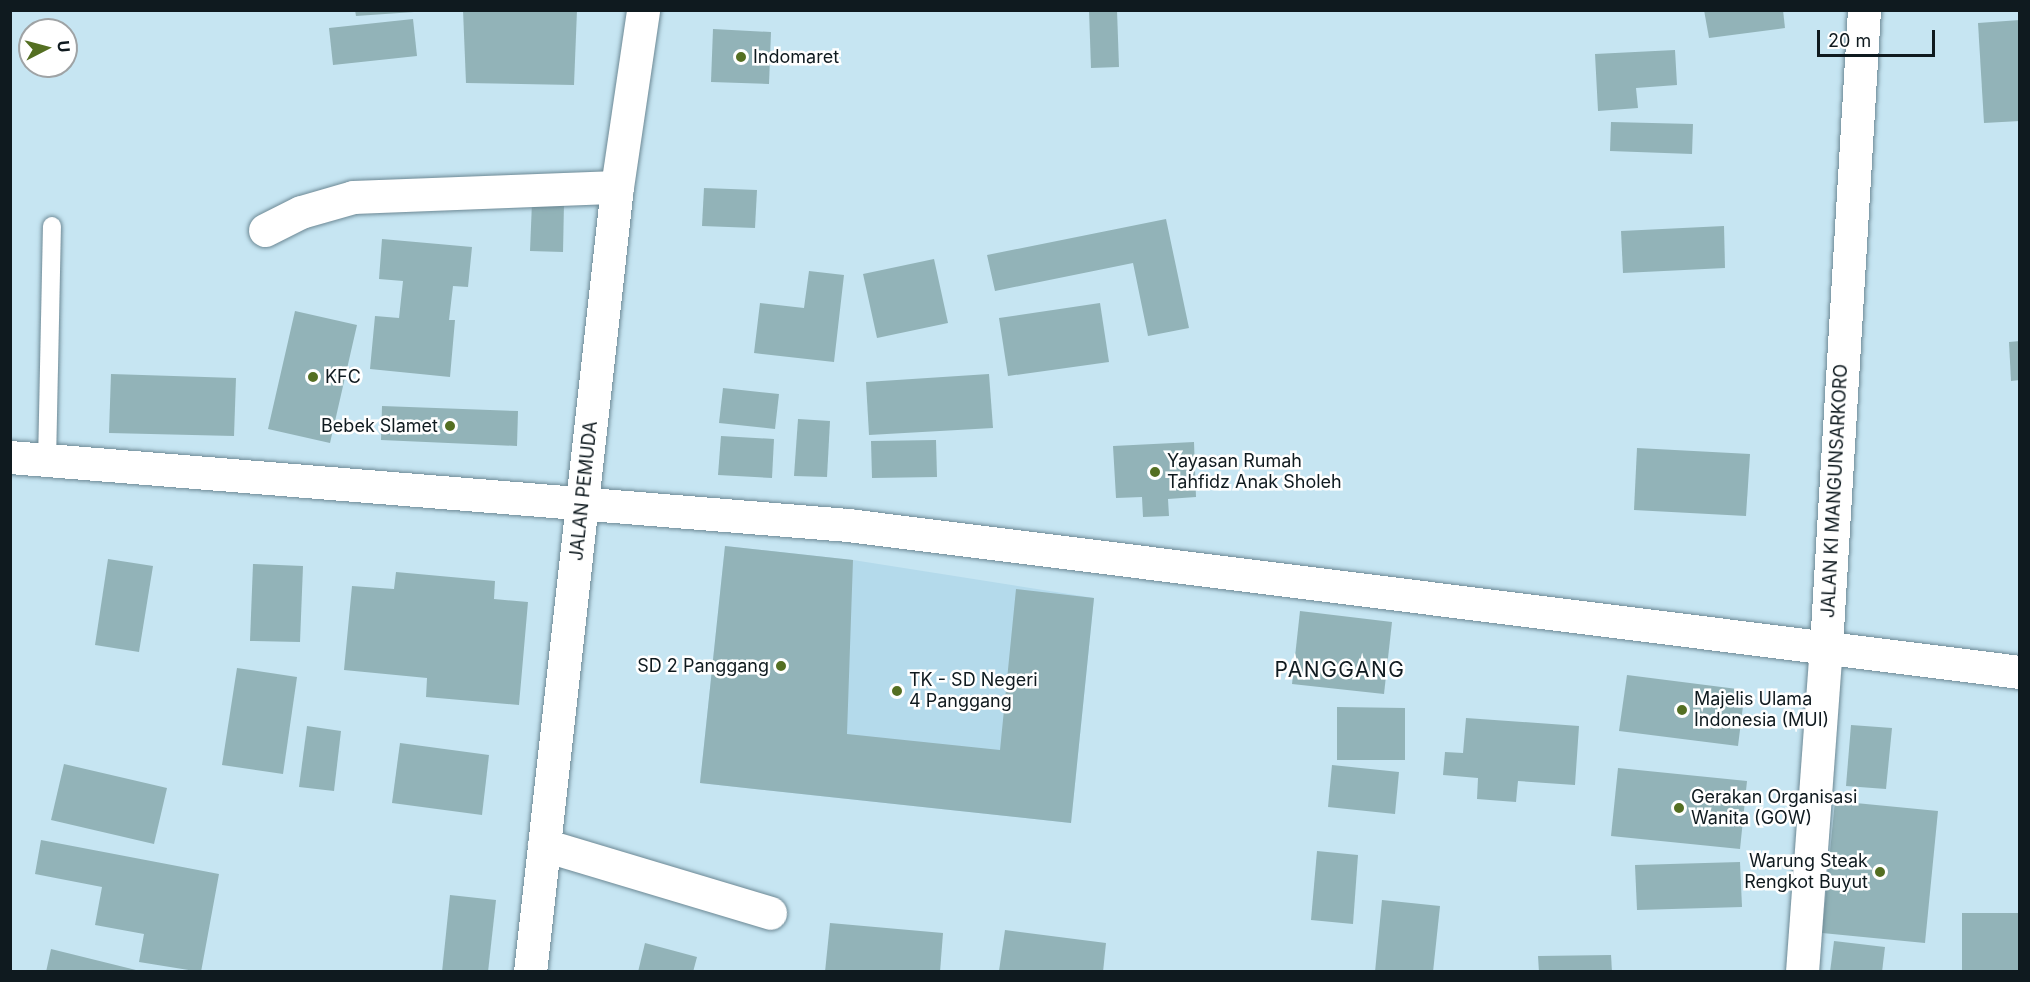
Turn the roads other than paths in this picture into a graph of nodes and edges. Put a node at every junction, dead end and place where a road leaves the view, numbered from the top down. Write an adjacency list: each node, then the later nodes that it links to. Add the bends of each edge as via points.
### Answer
1 (643, 10): 3 (main road, JALAN PEMUDA)
2 (1864, 10): 9 (main road, JALAN KI MANGUNSARKORO)
3 (617, 187): 5 (main road, via 353,197 301,212); 8 (main road, JALAN PEMUDA)
4 (52, 226): 7 (lane)
5 (265, 230)
6 (10, 457): 7 (main road)
7 (47, 463): 8 (main road)
8 (583, 504): 9 (main road, via 848,525); 11 (main road, JALAN PEMUDA)
9 (1826, 646): 10 (main road); 14 (main road, JALAN KI MANGUNSARKORO)
10 (2019, 672)
11 (544, 845): 12 (main road); 13 (main road, JALAN PEMUDA)
12 (770, 913)
13 (530, 972)
14 (1802, 972)

